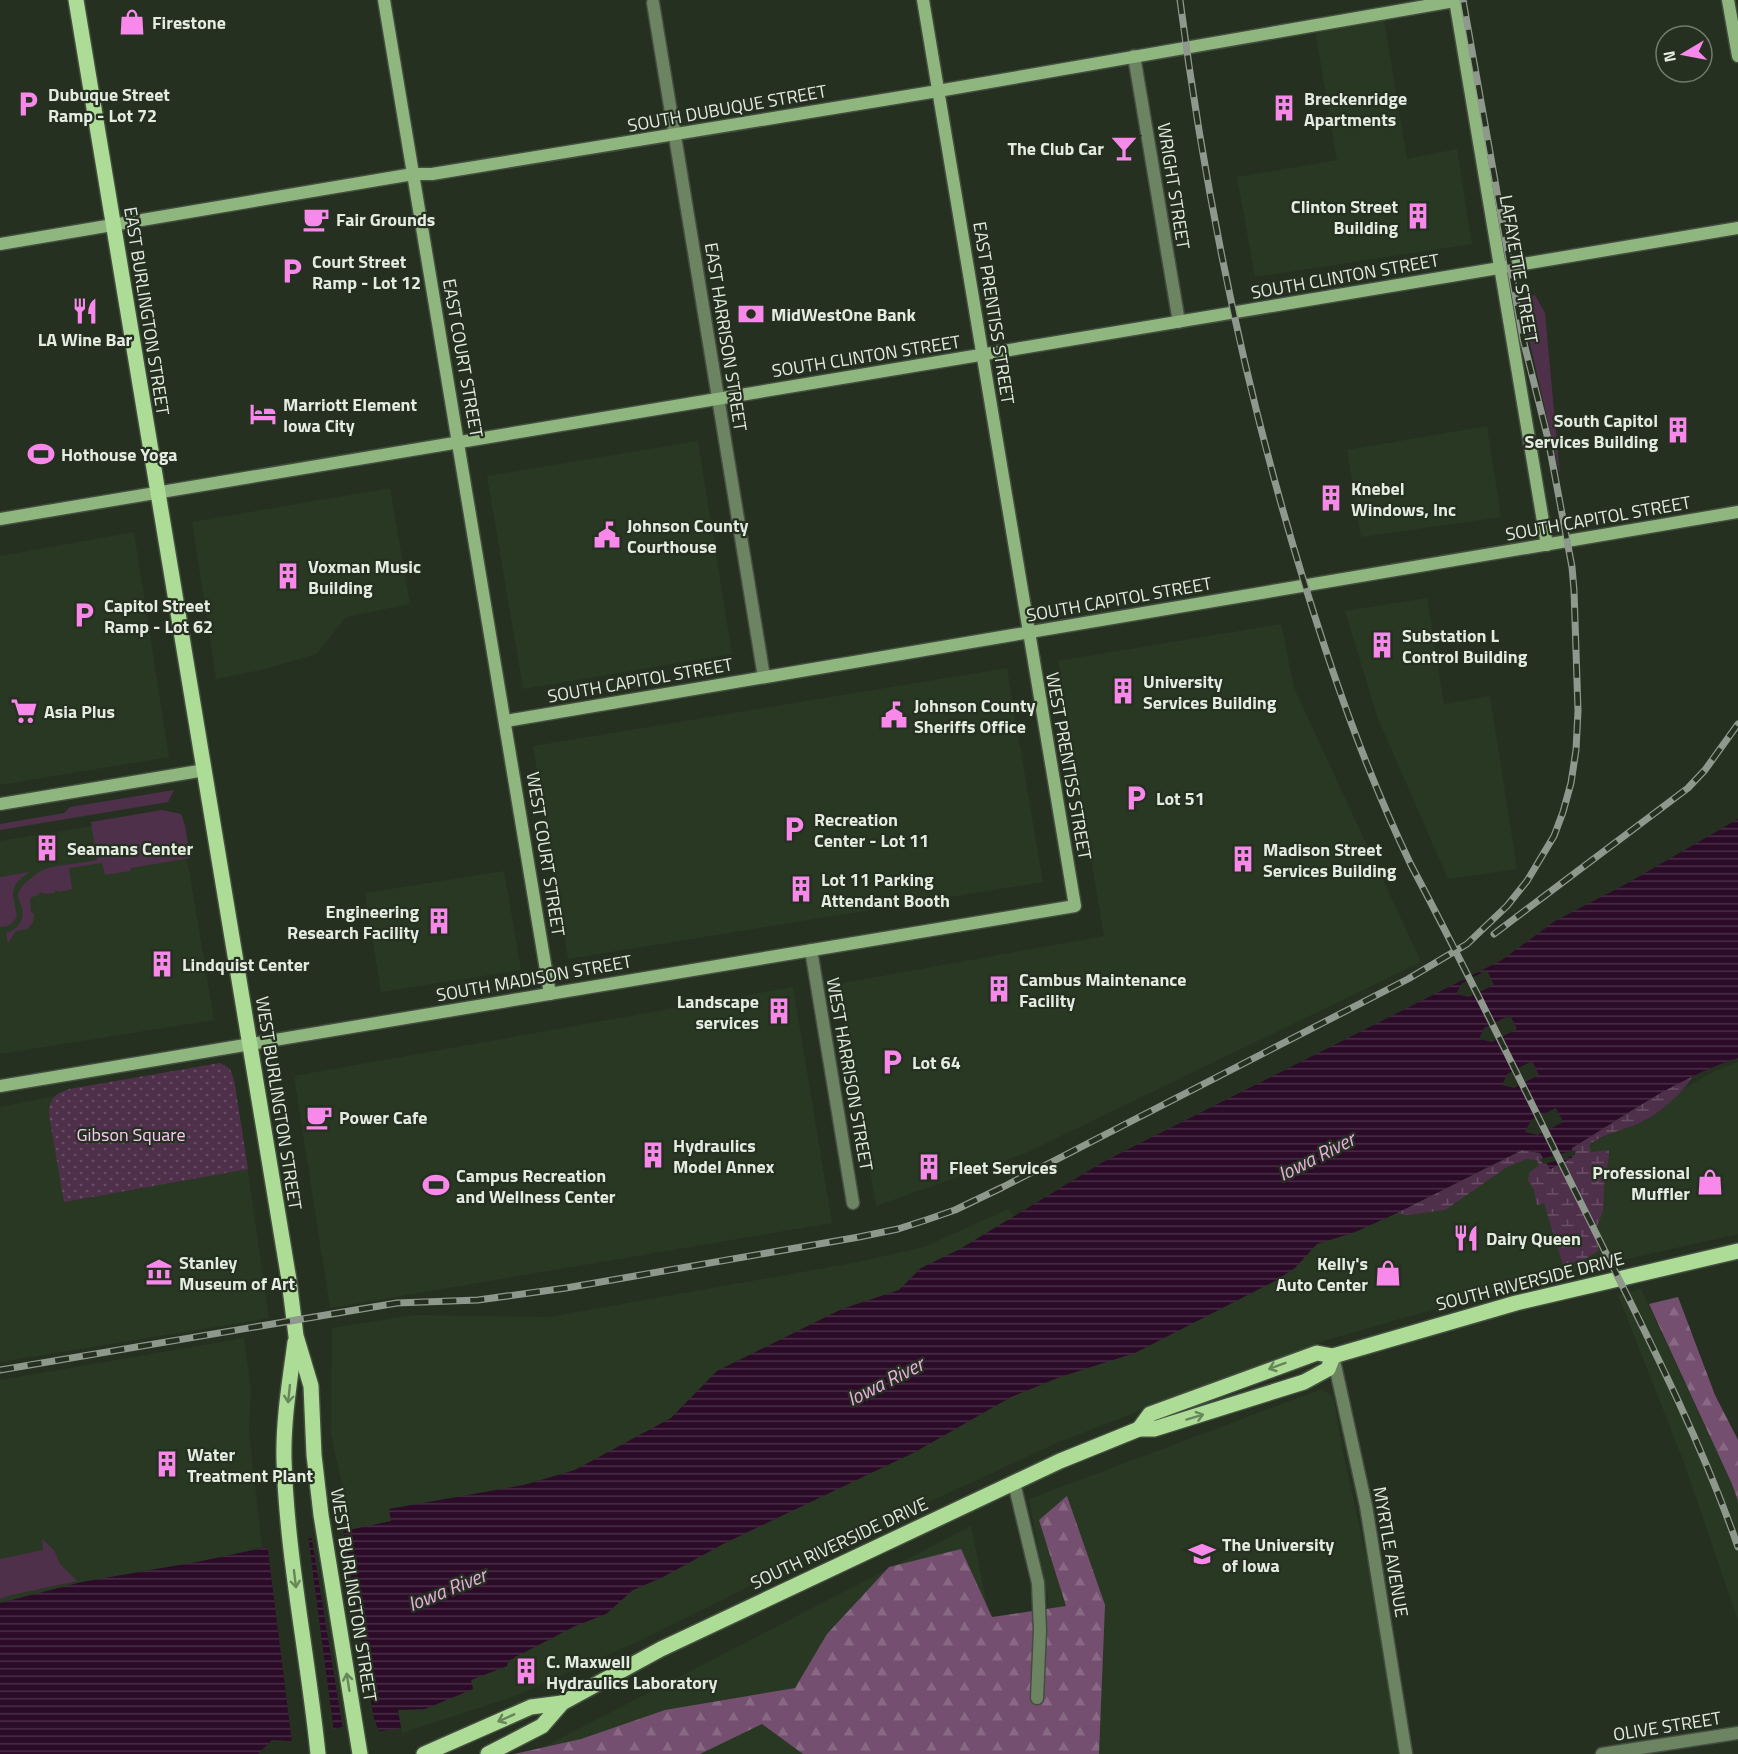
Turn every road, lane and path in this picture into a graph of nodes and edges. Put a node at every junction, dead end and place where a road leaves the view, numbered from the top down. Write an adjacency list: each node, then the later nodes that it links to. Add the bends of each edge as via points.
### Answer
1 (76, 0): 14 (main road, EAST BURLINGTON STREET)
2 (384, 0): 13 (street, EAST COURT STREET)
3 (923, 0): 11 (street, EAST PRENTISS STREET)
4 (1457, 0): 9 (street, SOUTH DUBUQUE STREET); 17 (street, LAFAYETTE STREET)
5 (1728, 0): 8 (street)
6 (1737, 0): 8 (street)
7 (653, 3): 12 (street, EAST HARRISON STREET)
8 (1732, 22): 10 (street)
9 (1134, 56): 11 (street, SOUTH DUBUQUE STREET); 18 (street, WRIGHT STREET)
10 (1738, 56)
11 (938, 92): 12 (street, SOUTH DUBUQUE STREET); 19 (street, EAST PRENTISS STREET)
12 (675, 134): 13 (street, SOUTH DUBUQUE STREET); 20 (street, EAST HARRISON STREET)
13 (414, 174): 14 (street, SOUTH DUBUQUE STREET); 21 (street, EAST COURT STREET)
14 (112, 225): 16 (street, SOUTH DUBUQUE STREET); 22 (main road, EAST BURLINGTON STREET)
15 (1738, 228): 17 (street, SOUTH CLINTON STREET)
16 (0, 244)
17 (1500, 268): 18 (street, SOUTH CLINTON STREET); 25 (street, LAFAYETTE STREET)
18 (1179, 322): 19 (street, SOUTH CLINTON STREET)
19 (982, 355): 20 (street, SOUTH CLINTON STREET); 26 (street, EAST PRENTISS STREET)
20 (718, 399): 21 (street, SOUTH CLINTON STREET); 27 (street, EAST HARRISON STREET)
21 (459, 442): 22 (street, SOUTH CLINTON STREET); 28 (street, EAST COURT STREET)
22 (157, 493): 24 (street, SOUTH CLINTON STREET); 29 (main road, EAST BURLINGTON STREET)
23 (1738, 512): 25 (street, SOUTH CAPITOL STREET)
24 (0, 519)
25 (1547, 545): 26 (street, SOUTH CAPITOL STREET)
26 (1028, 632): 27 (street, SOUTH CAPITOL STREET); 31 (street, WEST PRENTISS STREET)
27 (764, 677): 28 (street, SOUTH CAPITOL STREET)
28 (506, 721): 33 (street, WEST COURT STREET)
29 (205, 770): 30 (street); 34 (main road, WEST BURLINGTON STREET)
30 (0, 804)
31 (1075, 906): 32 (street, SOUTH MADISON STREET)
32 (810, 950): 33 (street, SOUTH MADISON STREET); 36 (street, WEST HARRISON STREET)
33 (550, 994): 34 (street, SOUTH MADISON STREET)
34 (250, 1044): 35 (street, SOUTH MADISON STREET); 38 (main road, WEST BURLINGTON STREET)
35 (0, 1086)
36 (854, 1203)
37 (1738, 1251): 39 (main road, SOUTH RIVERSIDE DRIVE, via 1516,1303)
38 (296, 1336): 45 (main road, WEST BURLINGTON STREET, one-way to 38, via 321,1515 311,1386); 46 (main road, WEST BURLINGTON STREET, one-way to 46, via 284,1458 288,1521)
39 (1333, 1356): 40 (main road, SOUTH RIVERSIDE DRIVE, one-way to 40, via 1317,1353 1260,1373 1150,1414); 40 (main road, SOUTH RIVERSIDE DRIVE, one-way to 39, via 1154,1429 1304,1382 1328,1369); 49 (street, MYRTLE AVENUE, via 1366,1506)
40 (1139, 1428): 41 (main road, SOUTH RIVERSIDE DRIVE)
41 (1014, 1483): 42 (street, via 1038,1583); 43 (main road, SOUTH RIVERSIDE DRIVE, via 661,1649)
42 (1037, 1698)
43 (562, 1703): 47 (main road, SOUTH RIVERSIDE DRIVE, one-way to 47, via 531,1707); 48 (main road, SOUTH RIVERSIDE DRIVE, via 542,1726)
44 (1738, 1733): 50 (street, OLIVE STREET)
45 (359, 1747)
46 (317, 1750)
47 (424, 1754)
48 (488, 1754)
49 (1407, 1754)
50 (1602, 1754)

